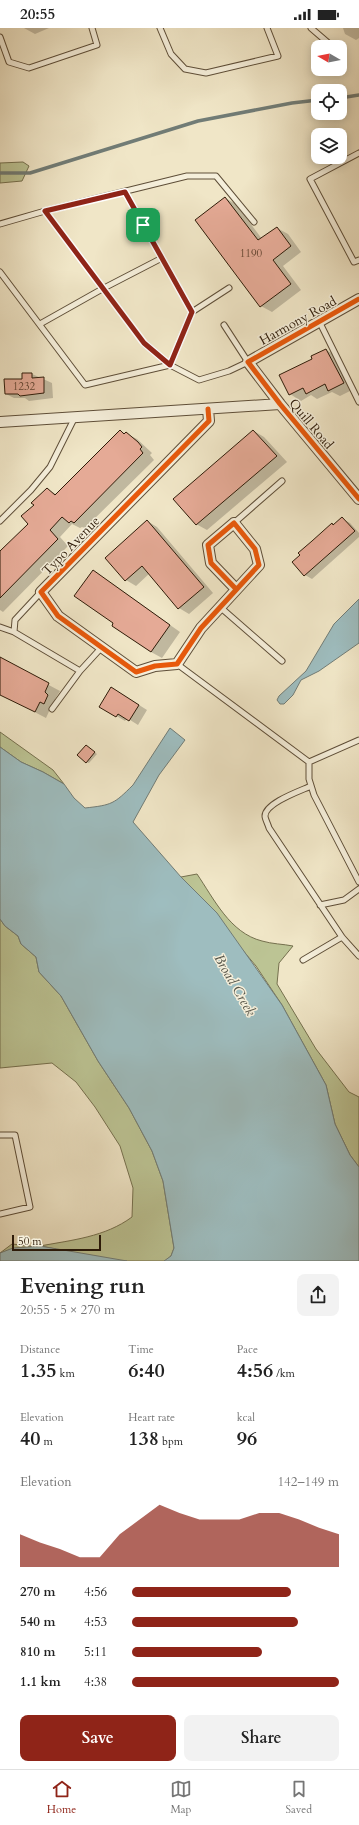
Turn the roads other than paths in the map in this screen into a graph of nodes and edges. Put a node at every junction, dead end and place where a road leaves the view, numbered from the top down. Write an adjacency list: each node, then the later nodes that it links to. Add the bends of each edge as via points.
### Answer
1 (92, 28): 5 (lane, via 97,45 29,68 9,62)
2 (160, 28): 3 (lane, via 171,54 185,69 206,74 278,56)
3 (267, 28)
4 (311, 28): 6 (lane)
5 (0, 37)
6 (325, 40)
7 (359, 153): 13 (lane, via 310,179 354,262)
8 (125, 192): 9 (lane); 10 (lane, via 187,176 216,176); 12 (lane)
9 (45, 211): 11 (lane); 15 (lane)
10 (254, 222)
11 (0, 224)
12 (162, 258): 15 (lane); 18 (lane)
13 (359, 260)
14 (0, 272): 20 (lane)
15 (104, 288): 20 (lane); 23 (lane, via 144,343)
16 (229, 288): 18 (lane)
17 (359, 299): 19 (street, Harmony Road)
18 (192, 312): 23 (lane)
19 (319, 321): 22 (street, Harmony Road); 24 (lane)
20 (40, 324): 23 (lane, via 85,385)
21 (224, 325): 22 (lane)
22 (248, 362): 23 (lane, via 199,380); 25 (street, Quill Road)
23 (170, 365)
24 (359, 402)
25 (280, 404): 26 (street); 30 (street, Quill Road)
26 (208, 409): 27 (street); 34 (street, Typo Avenue, via 208,421)
27 (75, 417): 28 (street); 31 (lane, via 50,467)
28 (0, 422)
29 (282, 481): 32 (lane)
30 (359, 500)
31 (0, 521)
32 (234, 523): 33 (street, via 256,549 258,565); 33 (street, via 208,545 211,563)
33 (236, 590): 35 (street)
34 (42, 592): 37 (lane, via 15,620); 38 (street, Typo Avenue, via 58,616)
35 (220, 607): 39 (lane); 40 (street, via 201,628)
36 (0, 627): 37 (lane)
37 (14, 632): 41 (lane)
38 (102, 646): 40 (street, Typo Avenue, via 136,672 155,666); 41 (lane)
39 (282, 661)
40 (177, 664): 44 (lane)
41 (80, 671): 42 (lane)
42 (52, 709)
43 (359, 740): 44 (lane)
44 (309, 762): 45 (lane)
45 (311, 786): 46 (lane); 48 (lane, via 274,803 268,808 265,816 269,828)
46 (359, 882)
47 (359, 889): 48 (lane, via 344,900)
48 (320, 905): 49 (lane)
49 (342, 937): 50 (lane); 51 (lane)
50 (359, 956)
51 (303, 960)
52 (0, 1135): 53 (lane, via 15,1135 30,1207)
53 (0, 1214)

